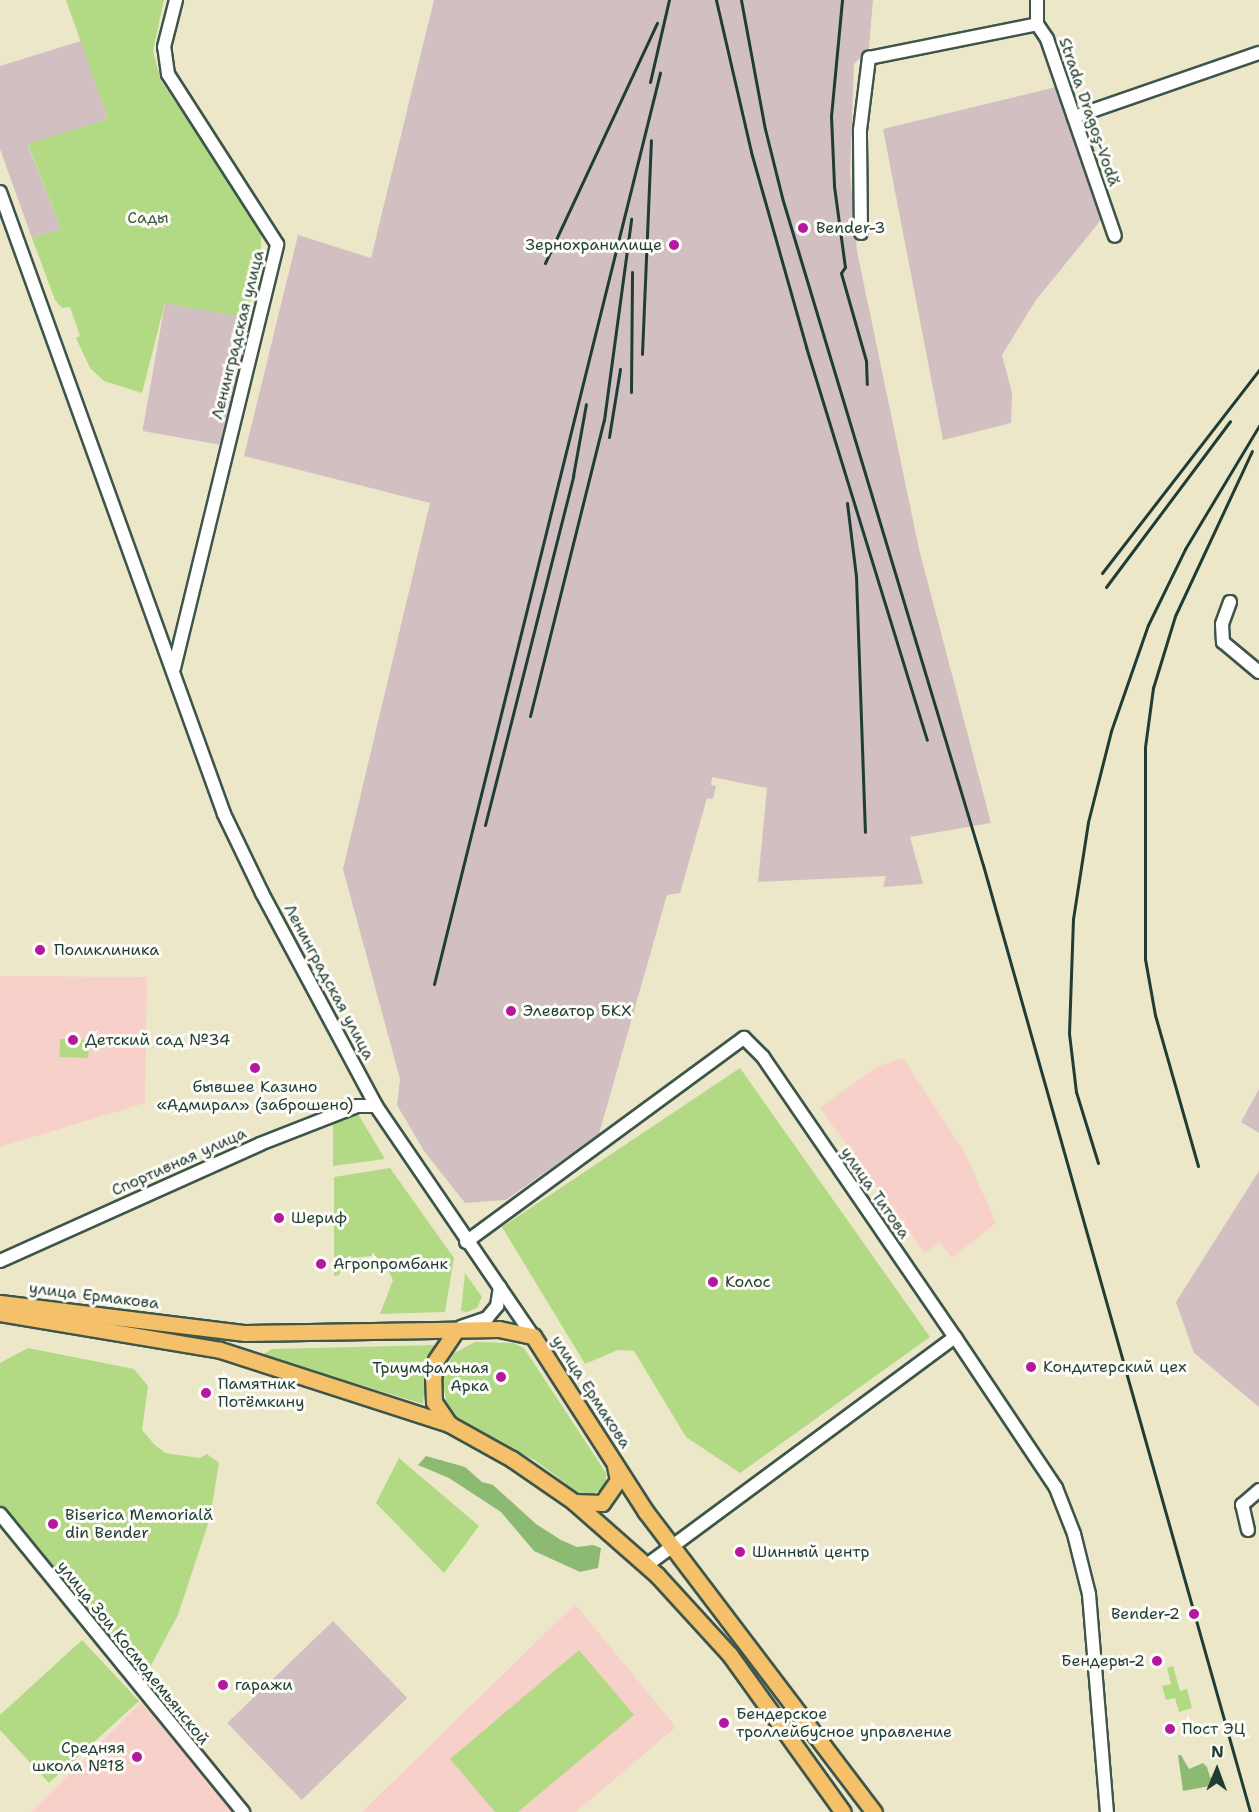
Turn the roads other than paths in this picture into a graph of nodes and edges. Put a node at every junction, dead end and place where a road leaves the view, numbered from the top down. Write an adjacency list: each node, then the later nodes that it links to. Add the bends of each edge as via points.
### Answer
1 (176, 0): 10 (street, Ленинградская улица, via 164,47 168,74 277,244)
2 (1037, 0): 3 (street, Strada Dragoş-Vodă)
3 (1037, 24): 5 (street, Strada Dragoş-Vodă, via 1047,39); 7 (street, via 869,58 860,130)
4 (1259, 52): 5 (street)
5 (1074, 117): 8 (street, Strada Dragoş-Vodă)
6 (0, 192): 10 (street, Ленинградская улица)
7 (861, 233)
8 (1115, 236)
9 (1230, 602): 11 (street, via 1222,624 1223,642)
10 (174, 669): 12 (street, Ленинградская улица, via 224,814)
11 (1259, 672)
12 (376, 1106): 13 (street, Ленинградская улица); 14 (street, Спортивная улица, via 357,1106 260,1144)
13 (466, 1242): 15 (street, Ленинградская улица); 20 (street, улица Титова, via 744,1038 763,1057)
14 (0, 1261)
15 (500, 1287): 18 (street, via 497,1306 487,1318); 19 (street, Ленинградская улица)
16 (0, 1303): 18 (main road, улица Ермакова, via 245,1333)
17 (0, 1313): 21 (main road, улица Ермакова, via 220,1350)
18 (456, 1330): 19 (main road, улица Ермакова, via 499,1329); 21 (main road, via 436,1360 433,1379 434,1402)
19 (533, 1336): 22 (main road, улица Ермакова)
20 (955, 1337): 27 (street); 29 (street, via 1056,1488 1074,1534 1089,1594)
21 (449, 1424): 24 (main road, улица Ермакова, via 512,1459)
22 (613, 1458): 24 (main road, via 618,1480 611,1496 602,1503); 27 (main road, улица Ермакова)
23 (1259, 1490): 26 (street, via 1242,1505)
24 (574, 1502): 28 (main road, улица Ермакова)
25 (0, 1514): 30 (street, улица Зои Космодемьянской)
26 (1248, 1530)
27 (674, 1549): 28 (street); 32 (main road, улица Ермакова)
28 (647, 1565): 31 (main road, улица Ермакова, via 730,1655)
29 (1106, 1811)
30 (243, 1812)
31 (843, 1812)
32 (874, 1812)

